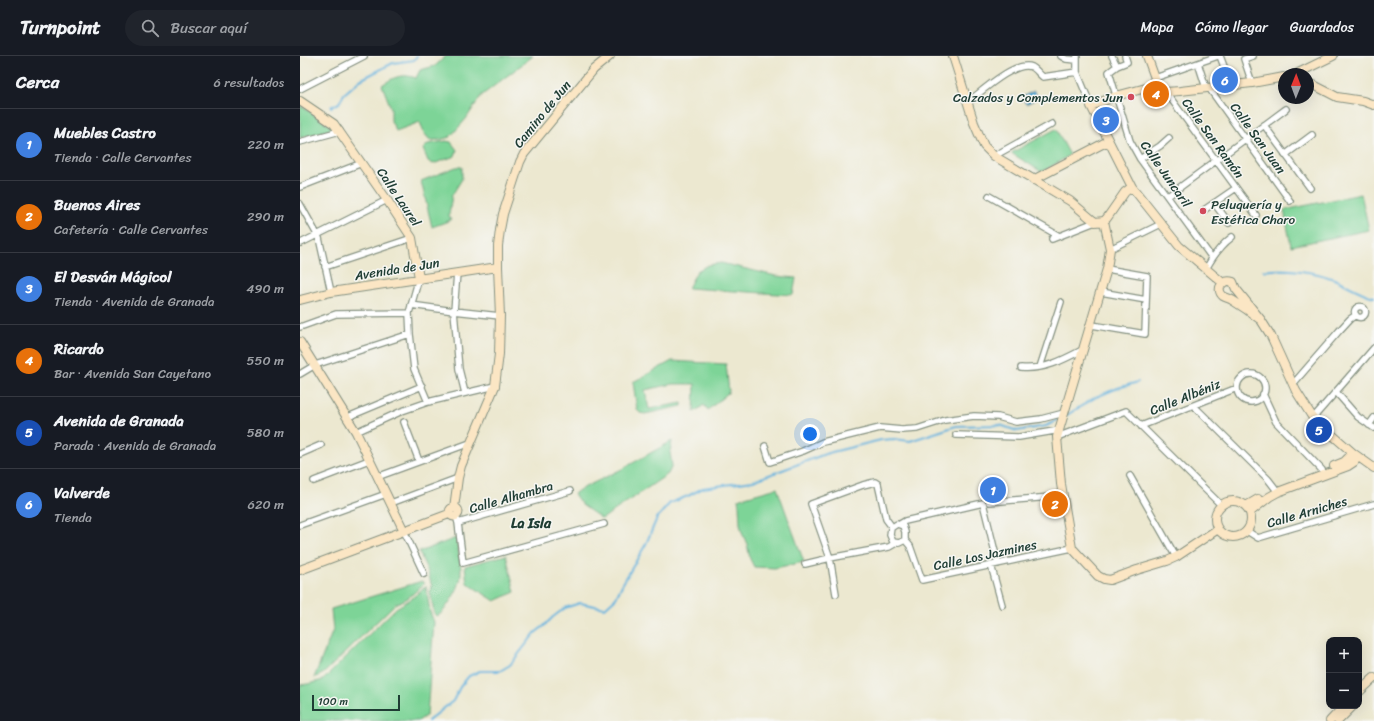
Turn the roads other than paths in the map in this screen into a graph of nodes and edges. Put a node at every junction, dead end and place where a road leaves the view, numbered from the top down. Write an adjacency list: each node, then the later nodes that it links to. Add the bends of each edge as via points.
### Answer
1 (364, 56): 24 (street)
2 (610, 56): 71 (street, Camino de Jun, via 594,69 524,154 503,214)
3 (953, 56): 28 (street)
4 (1061, 56): 11 (street, via 1066,59)
5 (1112, 56): 14 (street)
6 (1126, 56): 14 (street, via 1127,62)
7 (1147, 56): 17 (street)
8 (1219, 56): 12 (street); 21 (street)
9 (1253, 56): 19 (street, via 1244,59)
10 (1333, 56): 15 (street)
11 (1077, 58): 16 (street)
12 (1206, 58): 13 (street)
13 (1198, 63): 17 (street); 23 (street, Calle San Juan)
14 (1116, 66): 26 (street, Calle Juncaril, via 1109,72)
15 (1308, 68)
16 (1077, 72): 28 (street, via 1043,77 1034,67 1014,68); 30 (street)
17 (1155, 78): 22 (street)
18 (1278, 78): 19 (street)
19 (1252, 83): 21 (street)
20 (1314, 85): 29 (street, via 1337,97)
21 (1231, 86): 23 (street)
22 (1151, 87): 25 (street); 26 (street)
23 (1207, 88): 25 (street); 37 (street, Calle San Juan)
24 (300, 89)
25 (1166, 92): 43 (street, Calle San Ramón)
26 (1116, 96): 30 (street); 42 (street, Calle Juncaril, via 1130,141)
27 (300, 101): 34 (street, Calle Laurel, via 329,119)
28 (968, 102): 41 (street, via 984,146)
29 (1374, 105)
30 (1091, 106): 38 (street)
31 (1286, 109): 33 (street)
32 (1052, 124): 41 (street)
33 (1264, 125): 37 (street); 40 (street)
34 (340, 131): 39 (street); 44 (street, Calle Laurel)
35 (1312, 135): 40 (street)
36 (1169, 138): 42 (street)
37 (1245, 139): 43 (street); 53 (street, Calle San Juan)
38 (1108, 141): 45 (street); 47 (street)
39 (300, 142)
40 (1285, 155): 49 (street)
41 (994, 156): 45 (street)
42 (1140, 159): 51 (street, Calle Juncaril)
43 (1216, 160): 48 (street, Calle San Ramón); 51 (street)
44 (362, 163): 46 (street); 52 (street, Calle Laurel)
45 (1034, 180): 59 (street, via 1070,201)
46 (300, 187)
47 (1132, 187): 58 (street, via 1125,192); 60 (street)
48 (1236, 188): 54 (street); 57 (street, Calle San Ramón)
49 (1310, 188)
50 (989, 196): 63 (street)
51 (1168, 196): 69 (street, Calle Juncaril)
52 (387, 200): 62 (street); 64 (street, Calle Laurel)
53 (1290, 201)
54 (1214, 203): 56 (street); 61 (street)
55 (300, 204): 62 (street)
56 (1204, 210)
57 (1256, 215)
58 (1104, 221): 59 (street); 68 (street)
59 (1095, 222): 63 (street)
60 (1161, 224): 68 (street); 73 (street, via 1179,246)
61 (1229, 224)
62 (317, 235): 67 (street); 70 (street)
63 (1059, 236): 66 (street)
64 (412, 238): 70 (street); 75 (street, Calle Laurel)
65 (1232, 238): 69 (street, via 1223,244)
66 (1052, 239)
67 (302, 243)
68 (1110, 249): 72 (street)
69 (1212, 258): 73 (street)
70 (325, 267): 78 (street)
71 (498, 267): 74 (street, Avenida de Jun); 88 (street, Camino de Jun)
72 (1108, 269): 79 (street); 82 (street, via 1147,276)
73 (1206, 269): 76 (street)
74 (457, 273): 75 (street, Avenida de Jun); 85 (street)
75 (419, 278): 78 (street, Avenida de Jun); 84 (street, Calle Laurel)
76 (1223, 283): 77 (street, via 1233,282); 80 (street, via 1220,290 1223,296)
77 (1236, 289): 80 (street, via 1235,294); 89 (street)
78 (331, 292): 81 (street, Avenida de Jun)
79 (1101, 292): 82 (street); 90 (street)
80 (1228, 297): 89 (street)
81 (300, 300)
82 (1146, 300): 90 (street, via 1145,334)
83 (1061, 302): 97 (street)
84 (411, 305): 85 (street); 86 (street, Calle Laurel)
85 (454, 311): 88 (street); 104 (street, via 459,369)
86 (409, 314): 91 (street, via 336,314); 92 (street, Calle Laurel)
87 (1356, 315): 100 (street)
88 (500, 316): 102 (street, Camino de Jun)
89 (1261, 320): 100 (street)
90 (1092, 325): 95 (street)
91 (300, 327)
92 (410, 334): 96 (street); 101 (street, Calle Laurel, via 414,369)
93 (300, 342): 96 (street)
94 (1374, 348): 105 (street)
95 (1084, 349): 97 (street, via 1053,364); 109 (street)
96 (315, 365): 99 (street); 110 (street)
97 (1040, 367): 98 (street)
98 (1021, 368)
99 (300, 374)
100 (1293, 384): 111 (street)
101 (422, 386): 107 (street, Calle Laurel); 110 (street)
102 (495, 386): 104 (street); 119 (street, Camino de Jun)
103 (1237, 388): 106 (street, via 1240,396 1248,401 1257,400); 106 (street, via 1240,379 1252,374 1263,381); 108 (street, Calle Albéniz)
104 (465, 392): 107 (street)
105 (1336, 392): 111 (street); 115 (street, via 1358,417)
106 (1264, 394): 127 (street, via 1276,422)
107 (428, 402): 116 (street)
108 (1194, 406): 114 (street, Calle Albéniz); 132 (street)
109 (1064, 413): 117 (street); 121 (street, via 1016,422 998,417 974,416 945,420 917,429 880,428 823,442 770,462)
110 (348, 417): 116 (street)
111 (1313, 418): 123 (street)
112 (1374, 418): 115 (street)
113 (404, 422): 125 (street)
114 (1142, 426): 117 (street, via 1126,411); 139 (street)
115 (1372, 426)
116 (356, 432): 124 (street)
117 (1058, 434): 118 (street, via 1019,437); 135 (street)
118 (956, 435)
119 (470, 443): 125 (street); 130 (street, Camino de Jun)
120 (321, 445): 122 (street)
121 (765, 446)
122 (300, 454)
123 (1355, 455): 126 (street); 127 (street)
124 (369, 460): 129 (street); 131 (street)
125 (419, 461): 129 (street)
126 (1374, 468)
127 (1323, 472): 132 (street)
128 (1130, 476): 152 (street)
129 (377, 477): 134 (street)
130 (458, 478): 137 (street); 141 (street, Camino de Jun)
131 (314, 481)
132 (1277, 489): 140 (street)
133 (570, 491): 141 (street, Calle Alhambra)
134 (386, 494): 137 (street); 144 (street)
135 (1063, 496): 136 (street); 151 (street)
136 (989, 502)
137 (391, 503): 147 (street)
138 (1374, 504): 148 (street, Calle Arniches, via 1258,538)
139 (1221, 505): 140 (street, via 1232,501 1242,503); 146 (street, via 1215,519)
140 (1248, 509): 148 (street, via 1252,518)
141 (454, 515): 142 (street, via 462,563); 147 (street)
142 (604, 524)
143 (900, 524): 145 (street); 149 (street, via 904,529); 155 (street, via 982,504)
144 (300, 525)
145 (892, 526): 150 (street, via 891,538); 153 (street, via 886,519 878,484 875,482 811,504)
146 (1218, 529): 148 (street, via 1223,534 1236,537); 152 (street)
147 (404, 531): 157 (street); 158 (street)
148 (1247, 531)
149 (905, 540): 150 (street); 156 (street, Calle Los Jazmines, via 910,546 922,580)
150 (896, 543): 153 (street, via 889,547)
151 (1072, 548): 152 (street, via 1096,574 1107,580 1114,580); 155 (street, Calle Los Jazmines)
152 (1176, 557)
153 (830, 558): 154 (street); 159 (street)
154 (805, 564)
155 (998, 564): 156 (street, Calle Los Jazmines)
156 (991, 565): 160 (street)
157 (300, 570)
158 (424, 574)
159 (836, 594)
160 (1002, 605)
161 (1372, 681): 162 (street); 163 (street)
162 (1362, 689)
163 (1362, 695)
164 (1341, 709): 166 (street)
165 (1350, 709): 167 (street)
166 (1330, 721)
167 (1338, 721)

